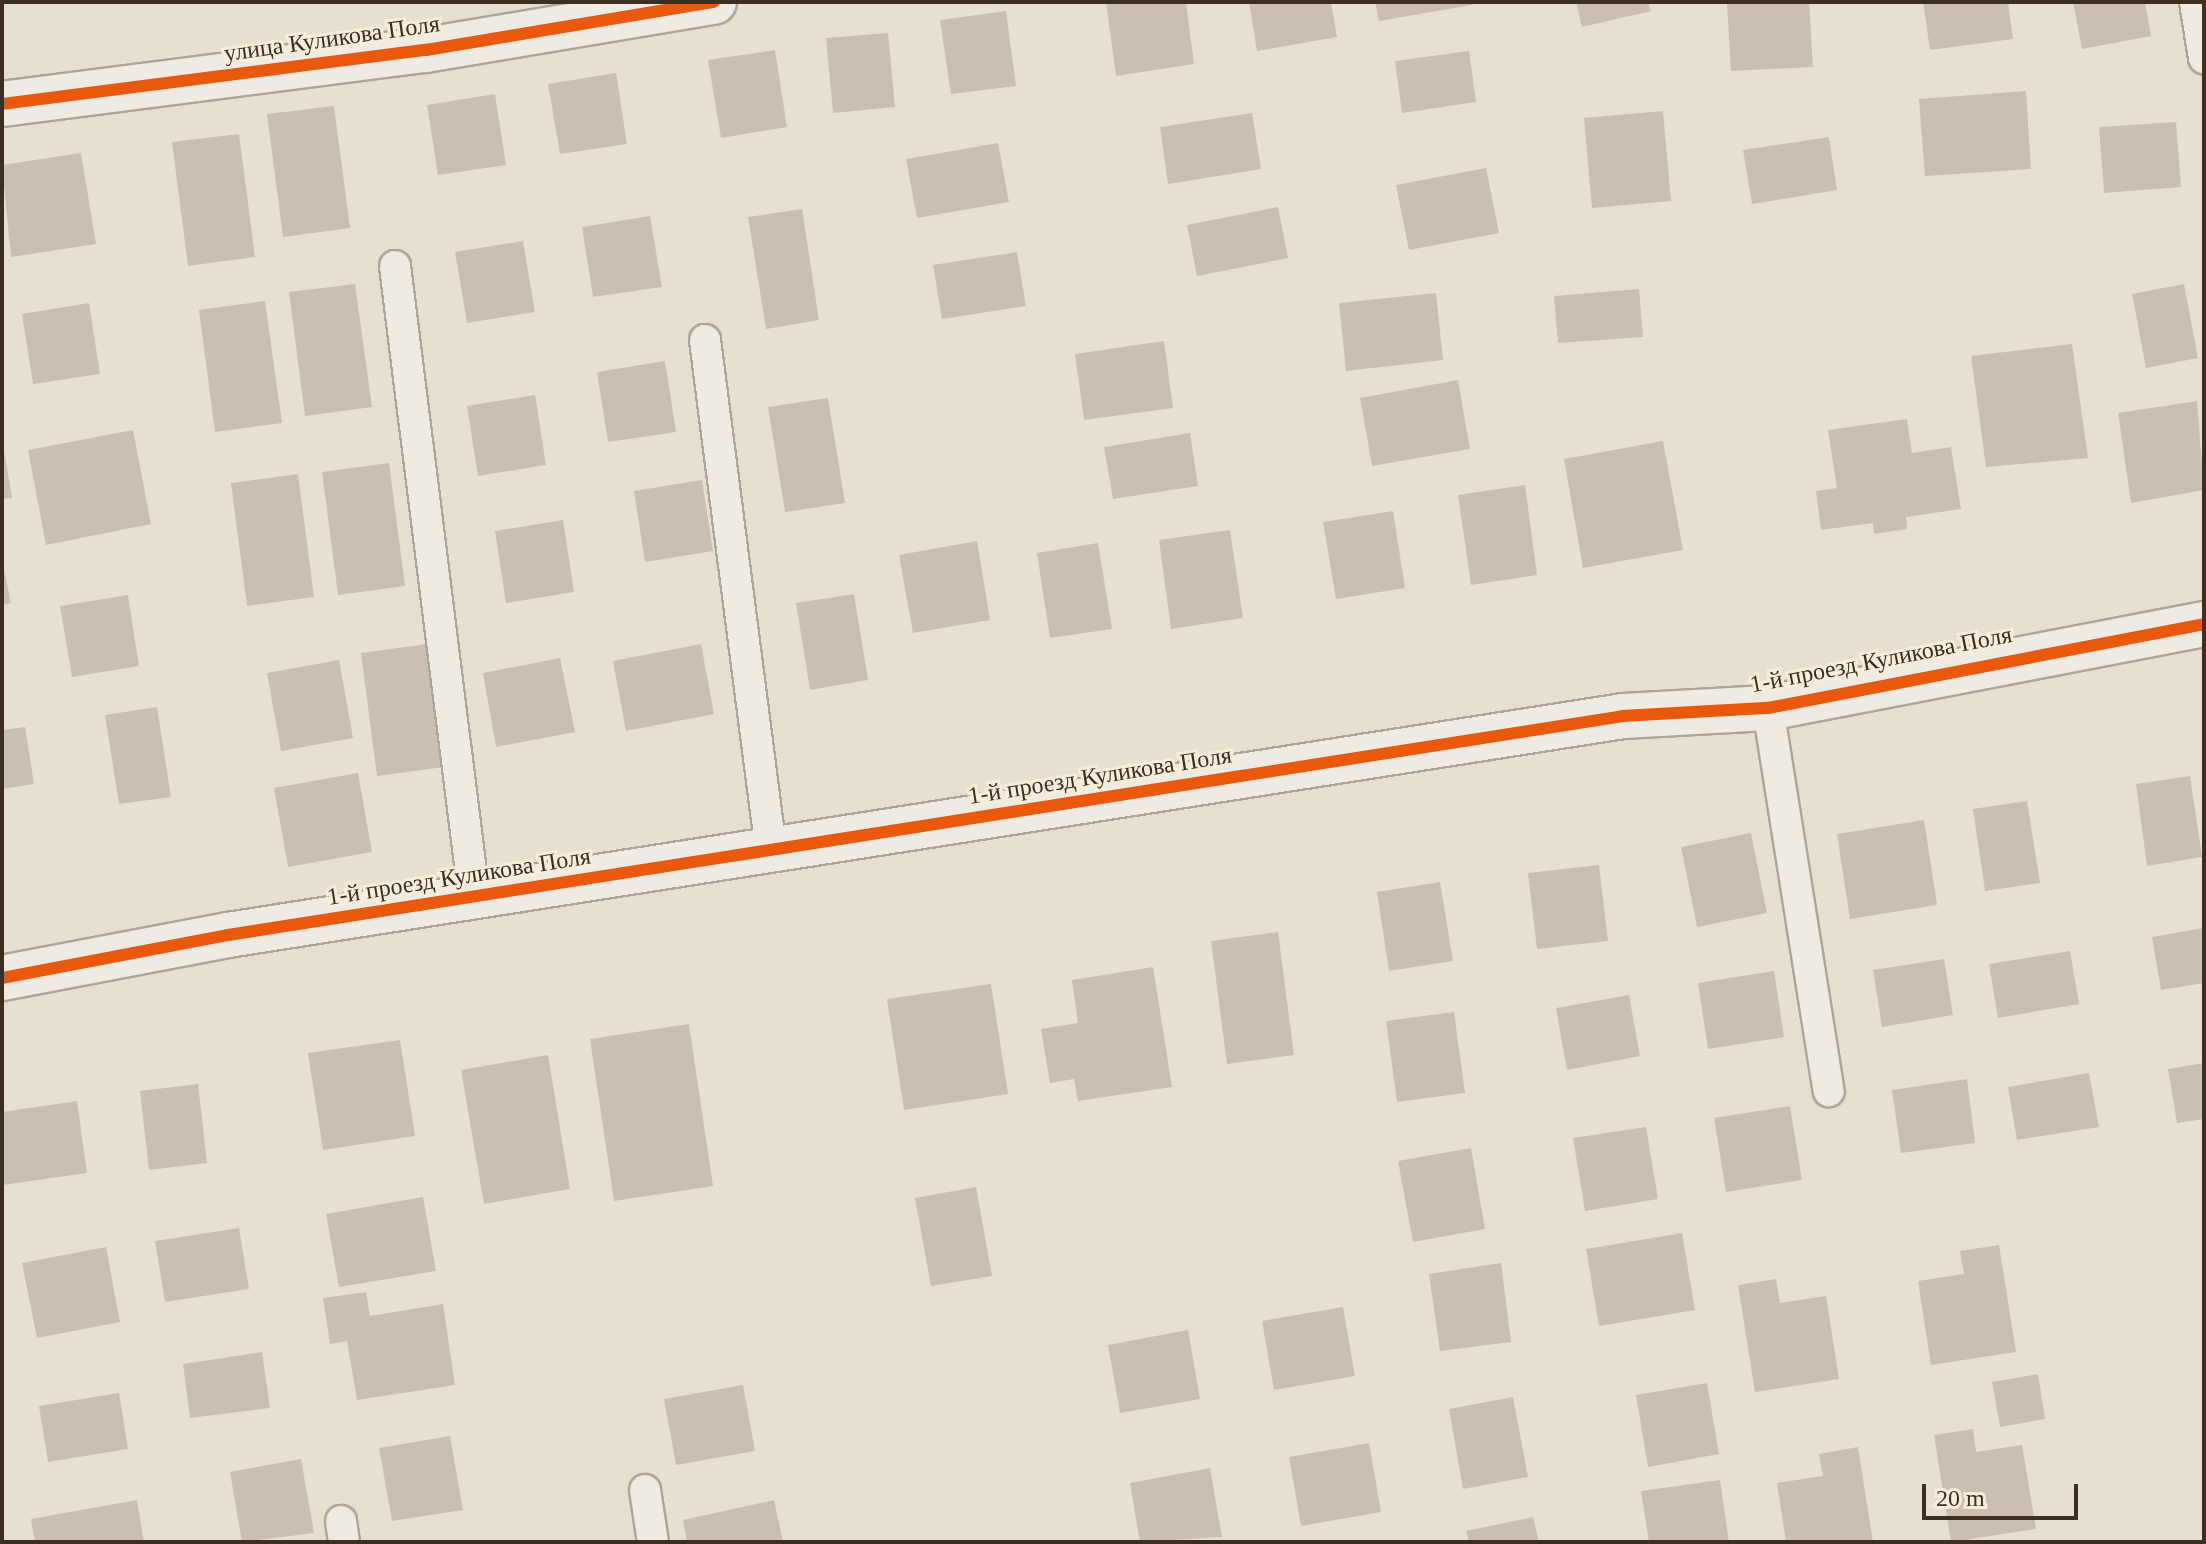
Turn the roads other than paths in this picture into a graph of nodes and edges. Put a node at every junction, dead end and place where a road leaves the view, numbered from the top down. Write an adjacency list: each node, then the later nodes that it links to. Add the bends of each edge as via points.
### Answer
1 (714, 2): 4 (street, улица Куликова Поля, via 426,50)
2 (2195, 2): 3 (lane)
3 (2204, 58)
4 (2, 104)
5 (395, 266): 10 (lane)
6 (705, 340): 9 (lane)
7 (2204, 624): 8 (street, 1-й проезд Куликова Поля)
8 (1768, 708): 9 (street, 1-й проезд Куликова Поля, via 1623,716); 12 (lane)
9 (771, 850): 10 (street, 1-й проезд Куликова Поля)
10 (474, 896): 11 (street, 1-й проезд Куликова Поля)
11 (2, 978)
12 (1829, 1091)
13 (645, 1490): 14 (lane)
14 (653, 1542)

